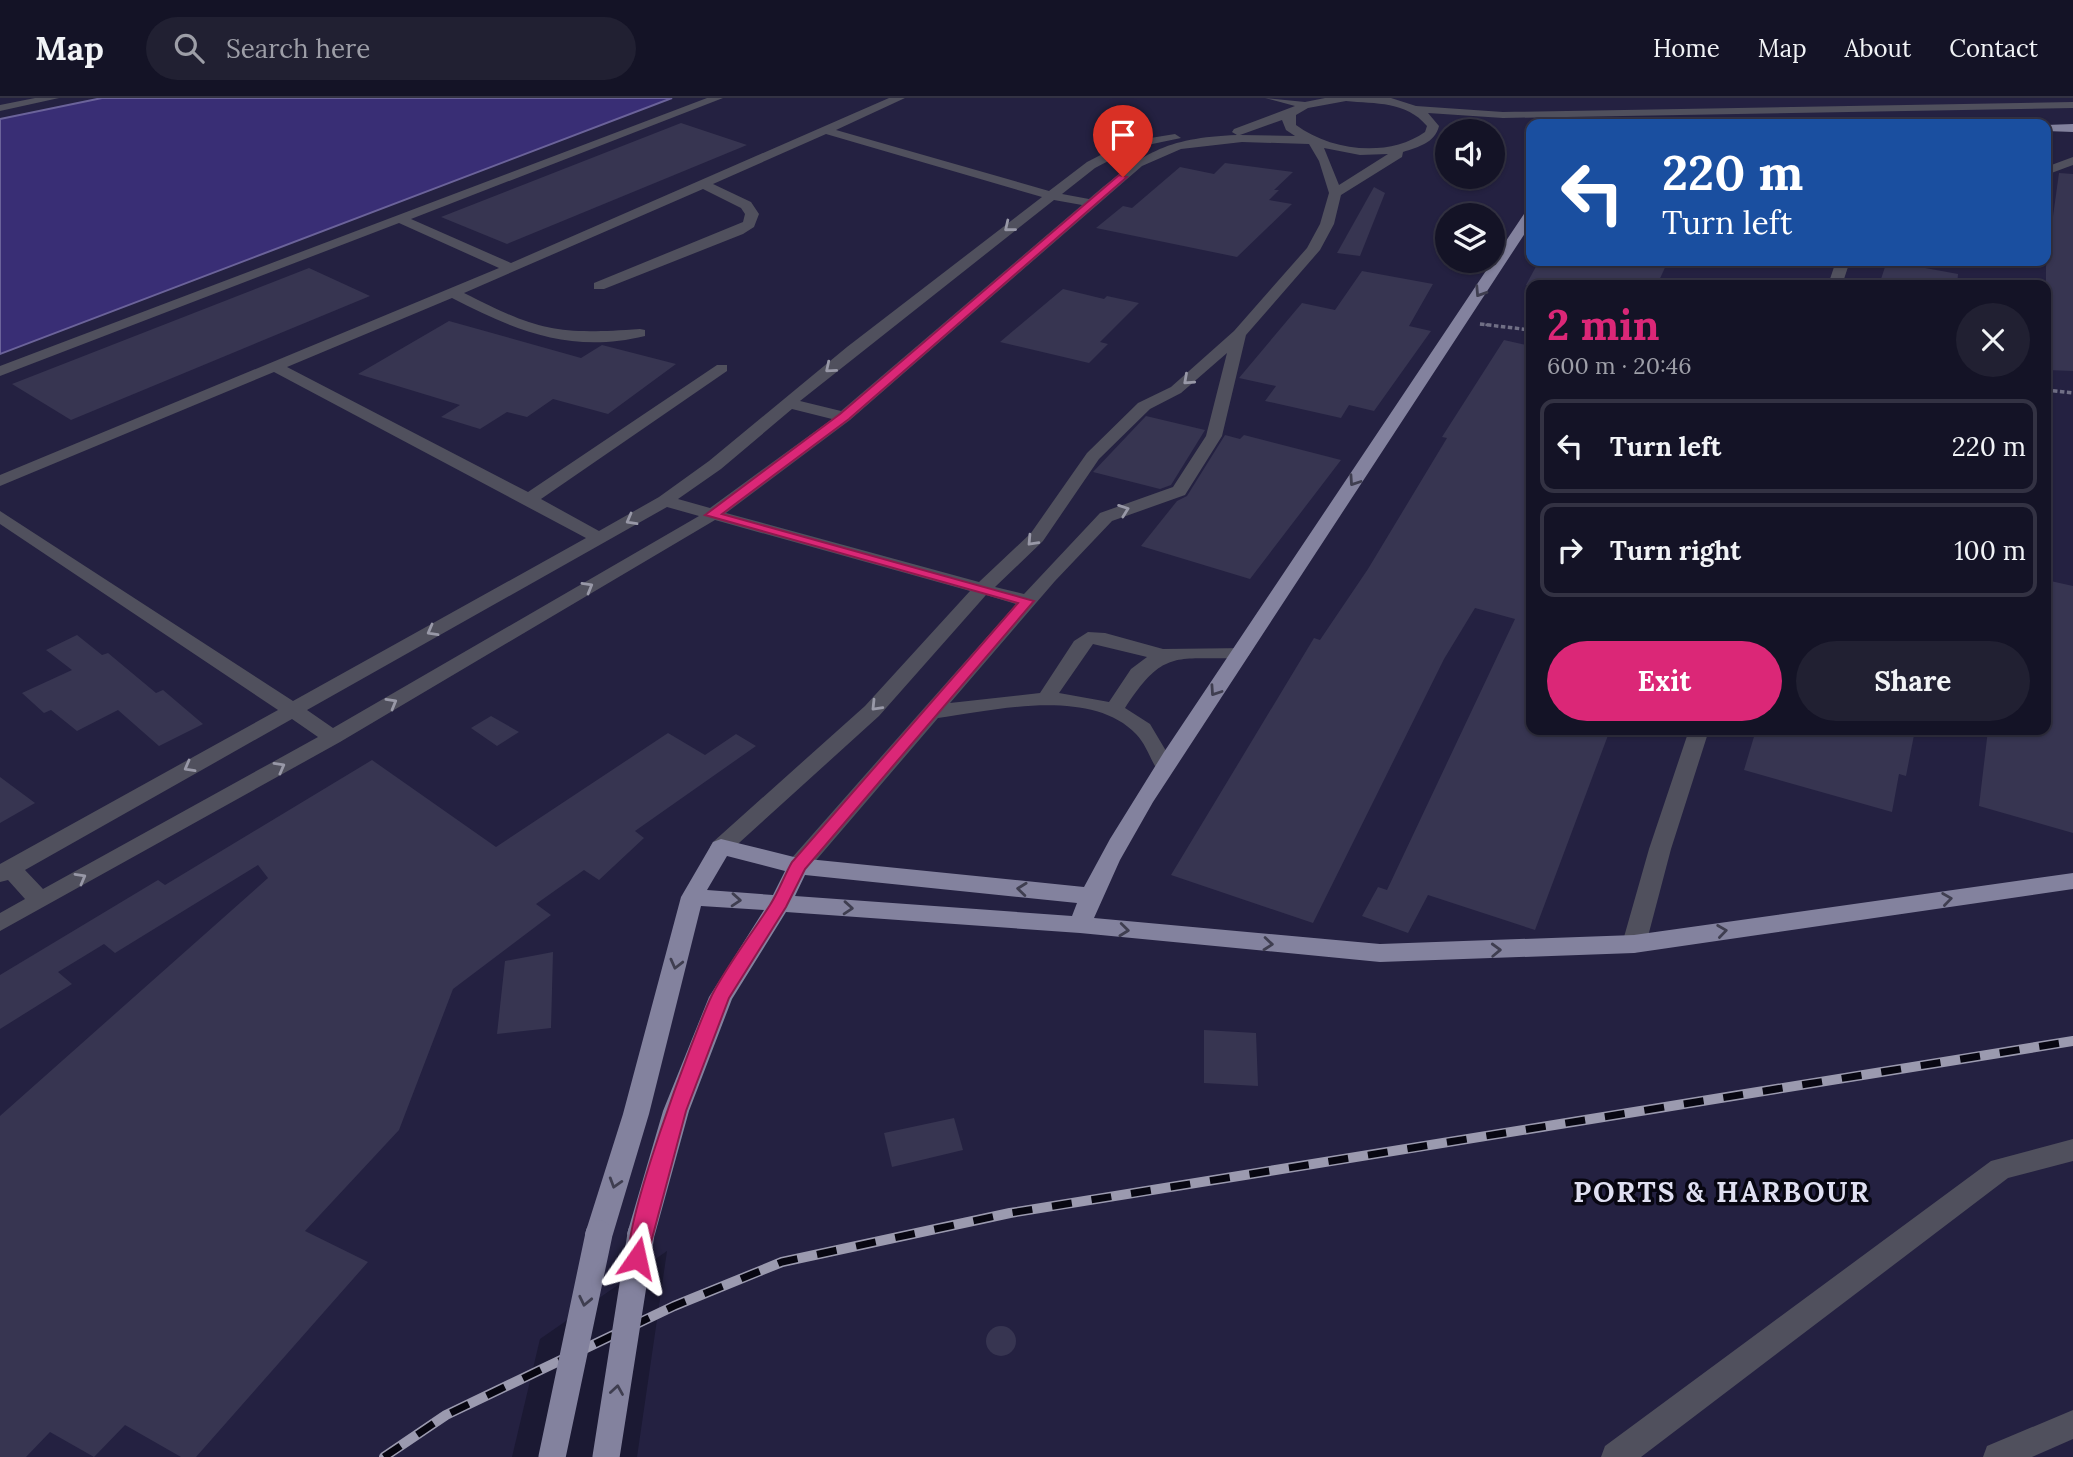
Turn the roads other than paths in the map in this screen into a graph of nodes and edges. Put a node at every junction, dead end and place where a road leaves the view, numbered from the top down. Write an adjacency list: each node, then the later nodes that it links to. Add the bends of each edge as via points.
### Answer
1 (53, 98): 11 (street)
2 (717, 98): 29 (street)
3 (899, 98): 18 (street)
4 (1271, 98): 12 (street)
5 (1343, 98): 7 (street)
6 (1349, 98): 8 (street)
7 (1327, 99): 12 (street)
8 (1390, 100): 13 (street)
9 (1995, 102): 10 (street); 14 (street)
10 (2073, 105)
11 (0, 108)
12 (1299, 109): 21 (street, via 1288,120 1290,127); 27 (street, via 1236,132 1130,145)
13 (1413, 109): 14 (street); 20 (street, via 1428,118)
14 (1503, 115): 15 (street)
15 (1485, 119)
16 (2051, 128): 17 (main road)
17 (2073, 128)
18 (824, 131): 25 (street); 27 (street)
19 (1435, 133): 20 (street)
20 (1432, 134): 22 (street)
21 (1312, 141): 22 (street, via 1369,151); 26 (street, via 1325,161); 28 (street, via 1221,140 1171,147 1138,163)
22 (1419, 144): 26 (street, via 1374,166)
23 (2073, 161): 24 (street)
24 (2051, 168)
25 (703, 184): 31 (street); 32 (street, via 746,205 752,214 749,224)
26 (1335, 193): 35 (street, via 1314,250)
27 (1049, 195): 28 (street); 39 (street, one-way to 39)
28 (1092, 203): 40 (street)
29 (398, 218): 31 (street); 38 (street)
30 (1526, 222): 49 (main road, one-way to 49)
31 (511, 268): 33 (street)
32 (600, 286)
33 (452, 292): 34 (street, via 546,334); 36 (street)
34 (640, 334)
35 (1239, 334): 47 (street, one-way to 47, via 1176,390 1144,406 1093,456 1037,537); 48 (street, one-way to 35, via 1106,517 1179,491 1214,436)
36 (275, 366): 41 (street); 42 (street)
37 (722, 368): 42 (street)
38 (0, 371)
39 (788, 403): 40 (street); 43 (street)
40 (844, 416): 44 (street)
41 (0, 481)
42 (529, 499): 46 (street)
43 (665, 501): 44 (street); 46 (street, one-way to 46)
44 (712, 515): 47 (street); 56 (street, one-way to 44)
45 (0, 516): 52 (street)
46 (599, 538): 52 (street, one-way to 52)
47 (982, 589): 48 (street); 58 (street, one-way to 58, via 872,711)
48 (1027, 601): 54 (street)
49 (1241, 652): 50 (street); 57 (main road, one-way to 57)
50 (1162, 655): 51 (street, via 1088,638); 53 (street, via 1138,673)
51 (1045, 700): 53 (street, via 1094,703); 54 (street)
52 (291, 709): 56 (street); 60 (street, one-way to 60)
53 (1114, 710): 57 (street, via 1141,726)
54 (932, 712): 59 (street)
55 (1697, 735): 68 (street)
56 (333, 737): 64 (street, one-way to 56)
57 (1165, 766): 62 (main road)
58 (721, 847): 59 (main road); 63 (main road)
59 (798, 866): 62 (main road, one-way to 59); 65 (main road)
60 (5, 871): 64 (street)
61 (2073, 881): 68 (main road, one-way to 61)
62 (1090, 895): 67 (main road)
63 (692, 897): 65 (main road, one-way to 65); 71 (main road, one-way to 71, bridge, via 636,1114 599,1234)
64 (40, 900): 66 (street)
65 (780, 903): 67 (main road, one-way to 67); 72 (main road, one-way to 65, bridge, via 641,1234 676,1111 721,996)
66 (0, 923)
67 (1080, 925): 68 (main road, one-way to 68, via 1380,953)
68 (1634, 944)
69 (2073, 1150): 73 (street, via 2000,1169)
70 (2073, 1424): 74 (street)
71 (552, 1457)
72 (606, 1457)
73 (1616, 1457)
74 (1998, 1457)

